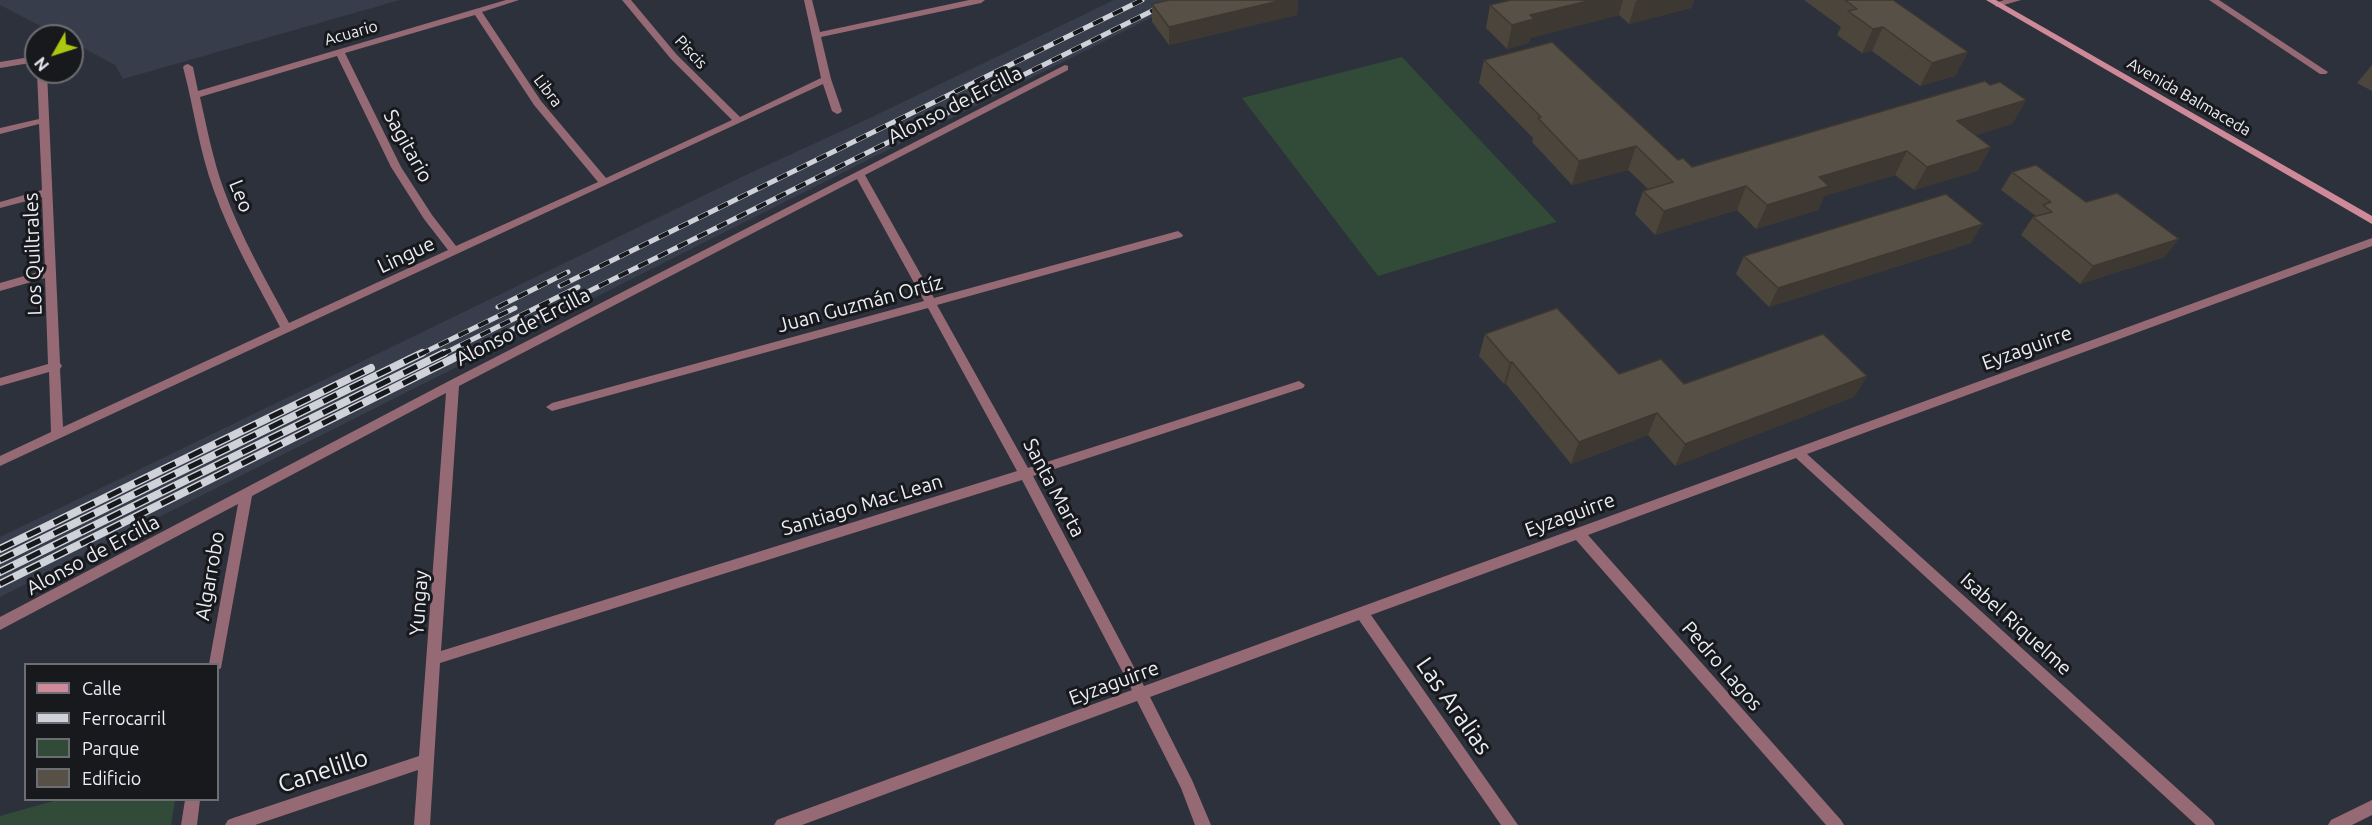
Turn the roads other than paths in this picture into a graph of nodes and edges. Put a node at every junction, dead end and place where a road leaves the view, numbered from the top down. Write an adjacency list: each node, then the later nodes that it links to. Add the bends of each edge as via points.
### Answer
1 (515, 0): 8 (street, Acuario)
2 (626, 0): 21 (street, Piscis, via 674,57)
3 (808, 0): 9 (street)
4 (981, 0): 9 (street)
5 (2017, 0): 7 (street)
6 (2213, 0): 15 (street)
7 (1993, 2): 27 (main road, Avenida Balmaceda)
8 (477, 11): 10 (street, Acuario); 24 (street, Libra, via 537,103)
9 (815, 36): 16 (street)
10 (340, 52): 18 (street, Acuario); 30 (street, Sagitario, via 396,167)
11 (24, 61): 12 (street)
12 (0, 64)
13 (188, 67): 18 (street, Leo)
14 (1065, 68): 23 (street, Alonso de Ercilla)
15 (2324, 72)
16 (826, 79): 19 (street); 21 (street, Lingue)
17 (43, 84): 20 (street, Los Quiltrales)
18 (195, 94): 34 (street, Leo, via 212,170 227,210)
19 (837, 111)
20 (45, 120): 22 (street); 25 (street, Los Quiltrales)
21 (739, 121): 24 (street, Lingue)
22 (0, 131)
23 (860, 175): 33 (street, Santa Marta); 37 (street, Alonso de Ercilla)
24 (605, 183): 30 (street, Lingue)
25 (48, 192): 26 (street); 31 (street, Los Quiltrales)
26 (0, 205)
27 (2372, 221)
28 (1178, 235): 33 (street, Juan Guzmán Ortíz)
29 (2372, 242): 41 (street, Eyzaguirre)
30 (455, 252): 34 (street, Lingue)
31 (51, 273): 32 (street); 35 (street, Los Quiltrales)
32 (0, 287)
33 (931, 303): 39 (street, Juan Guzmán Ortíz); 43 (street, Santa Marta)
34 (287, 329): 40 (street, Lingue)
35 (56, 366): 36 (street); 40 (street, Los Quiltrales)
36 (0, 382)
37 (453, 384): 44 (street, Alonso de Ercilla); 48 (street, Yungay)
38 (1299, 385): 43 (street, Santiago Mac Lean)
39 (552, 407)
40 (57, 435): 42 (street, Lingue)
41 (1798, 453): 45 (street, Eyzaguirre); 62 (street, Isabel Riquelme)
42 (0, 461)
43 (1024, 474): 48 (street, Santiago Mac Lean); 50 (street, Santa Marta)
44 (246, 494): 47 (street, Alonso de Ercilla); 49 (street, Algarrobo)
45 (1578, 533): 46 (street, Eyzaguirre); 61 (street, Pedro Lagos)
46 (1362, 613): 50 (street, Eyzaguirre); 60 (street, Las Aralias)
47 (0, 625)
48 (435, 659): 51 (street, Yungay)
49 (216, 663)
50 (1141, 694): 54 (street, Eyzaguirre); 59 (street, Santa Marta)
51 (428, 760): 56 (street, Canelillo); 57 (street, Yungay)
52 (193, 801): 55 (street)
53 (2372, 807): 63 (street)
54 (815, 819): 58 (street, Eyzaguirre)
55 (189, 825)
56 (233, 825)
57 (422, 825)
58 (782, 825)
59 (1203, 825)
60 (1510, 825)
61 (1836, 825)
62 (2207, 825)
63 (2336, 825)

